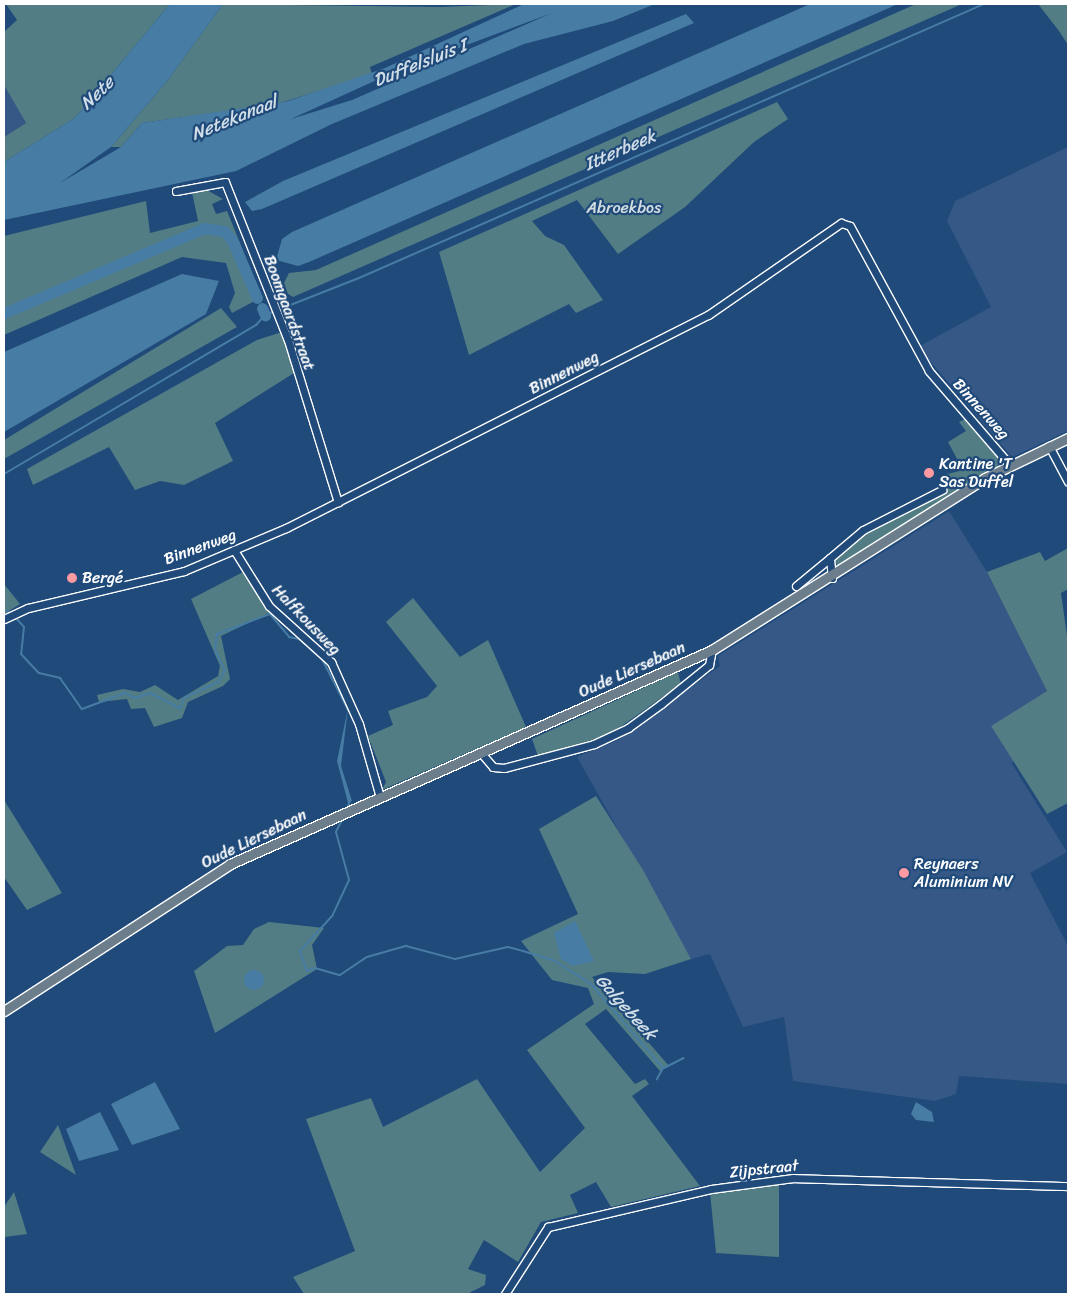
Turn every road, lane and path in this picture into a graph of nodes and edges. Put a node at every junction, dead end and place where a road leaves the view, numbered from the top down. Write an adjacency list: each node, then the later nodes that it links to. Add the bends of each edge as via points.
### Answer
1 (176, 191): 7 (street, Boomgaardstraat, via 224,182 288,340)
2 (1068, 438): 3 (main road, Oude Liersebaan)
3 (1049, 446): 4 (main road, Oude Liersebaan); 5 (street)
4 (1009, 464): 7 (street, Binnenweg, via 929,371 850,226 841,223 708,315); 10 (main road, Oude Liersebaan)
5 (1068, 481)
6 (942, 490): 9 (street, via 863,530)
7 (338, 503): 8 (street, Binnenweg)
8 (234, 550): 12 (street, Binnenweg, via 184,571 28,608); 15 (street, Halfkousweg, via 269,606 330,662 359,724)
9 (830, 558): 10 (street); 11 (street)
10 (832, 578): 13 (main road, Oude Liersebaan)
11 (796, 586)
12 (4, 619)
13 (712, 650): 14 (main road, Oude Liersebaan); 14 (street, Oude Liersebaan, via 709,665 661,704 628,728 594,744 504,768 493,767)
14 (481, 752): 15 (main road, Oude Liersebaan)
15 (380, 797): 16 (main road, Oude Liersebaan, via 216,872)
16 (4, 1011)
17 (1068, 1186): 18 (street, Zijpstraat, via 793,1178 712,1188 548,1227)
18 (505, 1294)

